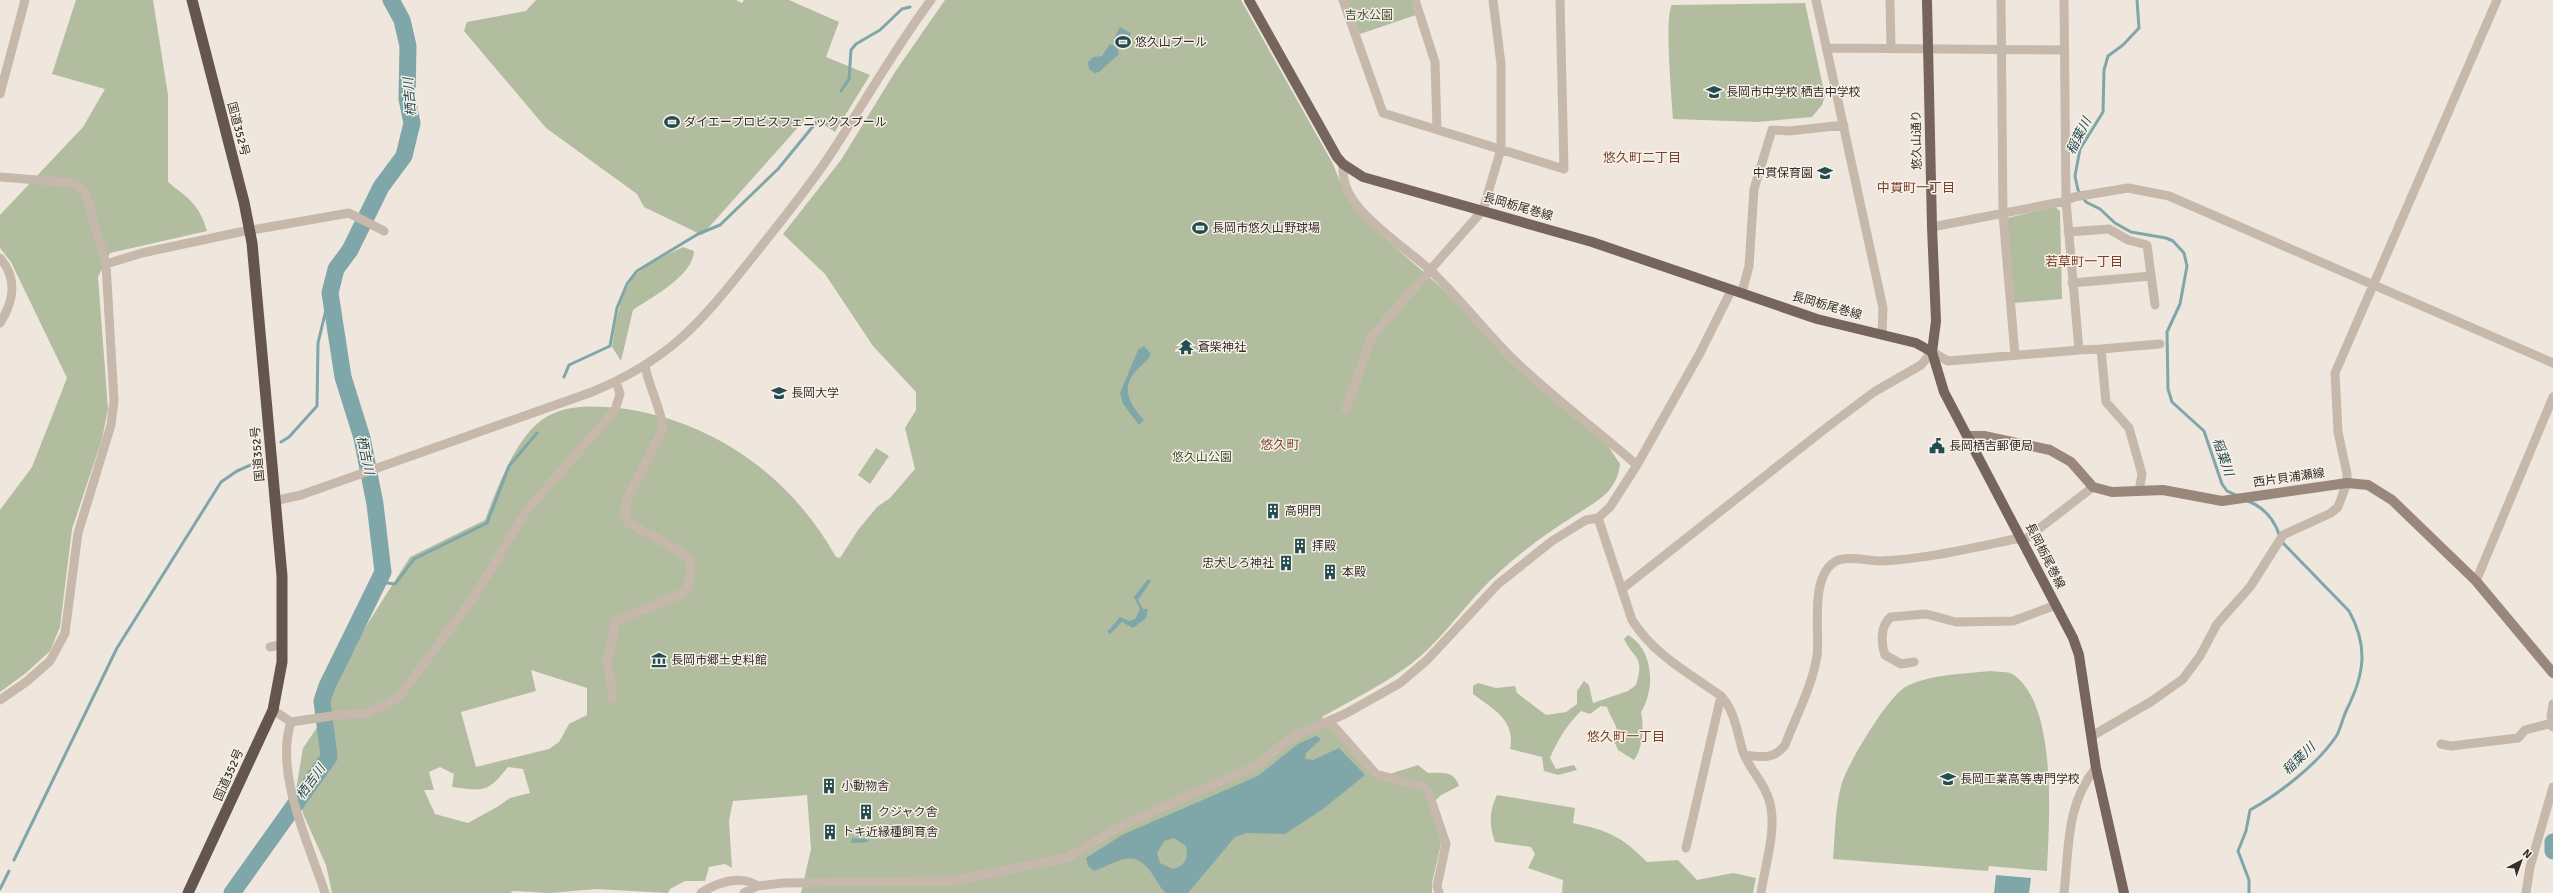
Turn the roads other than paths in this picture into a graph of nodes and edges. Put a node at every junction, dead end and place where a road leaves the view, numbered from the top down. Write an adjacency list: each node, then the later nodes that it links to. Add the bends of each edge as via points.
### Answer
1 (25, 0): 20 (street)
2 (192, 0): 30 (highway, 国道352号, via 244,202)
3 (931, 0): 50 (street, via 895,51 834,150 793,206 700,321 674,346)
4 (1249, 0): 24 (main road, 長岡栃尾巻線, via 1332,149)
5 (1343, 0): 22 (street, via 1383,113)
6 (1415, 0): 22 (street, via 1436,62)
7 (1493, 0): 23 (street, via 1502,64)
8 (1560, 0): 23 (street, via 1564,169)
9 (1816, 0): 16 (street)
10 (1890, 0): 15 (street)
11 (1927, 0): 17 (main road, 悠久山通り)
12 (2001, 0): 18 (street)
13 (2064, 0): 19 (street)
14 (2497, 0): 38 (street)
15 (1892, 47): 16 (street); 17 (street)
16 (1827, 48): 21 (street)
17 (1928, 49): 18 (street); 29 (main road, 悠久山通り)
18 (2002, 50): 19 (street); 28 (street)
19 (2064, 50): 26 (street)
20 (0, 94)
21 (1844, 124): 40 (street, via 1789,131 1772,130 1754,189 1749,266); 43 (street, via 1883,308)
22 (1437, 129): 23 (street)
23 (1501, 149): 27 (street)
24 (1344, 164): 27 (main road, 長岡栃尾巻線, via 1374,182); 35 (street, via 1342,178 1359,208)
25 (0, 177): 34 (street, via 75,183 81,186 87,198)
26 (2070, 199): 28 (street); 32 (street); 38 (street, via 2128,188 2169,196)
27 (1483, 210): 35 (street); 39 (main road, 長岡栃尾巻線, via 1592,242)
28 (2003, 215): 29 (street); 48 (street)
29 (1932, 227): 47 (main road, 悠久山通り, via 1936,321)
30 (248, 230): 31 (street, via 349,213); 34 (street); 59 (highway, 国道352号, via 256,276)
31 (384, 231)
32 (2068, 232): 36 (street, via 2109,229 2128,240 2147,245); 37 (street)
33 (0, 258): 42 (street, via 8,268 13,288 11,303)
34 (106, 264): 71 (street, via 114,414 78,533 65,633 50,661)
35 (1430, 269): 53 (street, via 1372,336); 55 (street, via 1514,360)
36 (2151, 276): 37 (street); 41 (street)
37 (2072, 283): 46 (street)
38 (2373, 286): 49 (street); 56 (street, via 2335,373 2338,432)
39 (1732, 289): 40 (main road, 長岡栃尾巻線); 55 (street, via 1700,353)
40 (1742, 292): 43 (main road, 長岡栃尾巻線, via 1817,318)
41 (2154, 305)
42 (0, 323)
43 (1882, 334): 47 (main road, 長岡栃尾巻線, via 1916,343)
44 (2160, 344): 45 (street)
45 (2101, 349): 46 (street); 58 (street, via 2106,402 2128,428 2142,474)
46 (2079, 350): 48 (street)
47 (1932, 352): 48 (street, via 1948,361); 54 (main road, 長岡栃尾巻線, via 1944,392); 63 (street, via 1922,365 1874,392)
48 (2015, 355)
49 (2553, 363)
50 (645, 366): 51 (street); 70 (street, via 652,393 662,416 663,429 627,499 624,512 628,523 680,551 688,558 690,568 688,588 683,594 616,621 607,661)
51 (616, 381): 59 (street, via 386,466 301,495); 74 (street, via 620,394 615,410 527,510 474,597 398,698 365,714 338,714)
52 (2553, 397): 62 (street)
53 (1346, 409)
54 (1968, 436): 57 (main road, via 1984,436 2050,450 2071,462); 61 (main road, 長岡栃尾巻線)
55 (1637, 465): 60 (street, via 1610,507)
56 (2347, 483): 58 (main road, 西片貝浦瀬線, via 2222,501 2163,490); 62 (main road, 西片貝浦瀬線, via 2368,485 2392,500); 77 (street, via 2335,510 2294,529 2277,543 2250,587 2217,624 2200,656 2183,679 2152,701)
57 (2093, 487): 58 (main road, 西片貝浦瀬線, via 2112,492); 61 (street)
58 (2139, 491)
59 (274, 501): 65 (highway, 国道352号, via 282,576)
60 (1598, 518): 63 (street); 75 (street, via 1586,520 1573,527 1535,553 1498,584 1414,672 1400,683)
61 (2023, 541): 64 (main road, 長岡栃尾巻線); 79 (street, via 2016,539 1956,552 1898,560 1833,562 1822,577 1819,593 1814,670 1785,745 1777,754 1769,757)
62 (2476, 581): 68 (main road, 西片貝浦瀬線)
63 (1622, 589): 69 (street, via 1632,620 1641,634 1665,657)
64 (2056, 605): 67 (street, via 2013,621 1956,622 1926,614 1891,617 1886,620 1882,638 1885,655 1901,664); 77 (main road, 長岡栃尾巻線, via 2079,655)
65 (283, 644): 66 (street); 73 (highway, 国道352号)
66 (270, 647)
67 (1914, 662)
68 (2553, 672)
69 (1721, 696): 79 (street, via 1733,715); 82 (street)
70 (613, 698)
71 (0, 700)
72 (2553, 704): 76 (street)
73 (273, 710): 74 (street); 84 (highway, 国道352号)
74 (290, 722): 85 (street, via 287,732 288,785)
75 (1330, 722): 83 (street, via 1303,732 1284,743 1257,766 1121,826 1067,858 951,881 799,882); 88 (street, via 1376,774 1424,787 1428,791 1446,844 1437,886)
76 (2552, 725): 78 (street, via 2525,730 2518,738 2451,746)
77 (2092, 736): 80 (main road, 長岡栃尾巻線)
78 (2441, 744)
79 (1744, 755): 89 (street, via 1769,798 1772,810)
80 (2096, 768): 90 (street, via 2084,782 2075,804); 91 (main road, 長岡栃尾巻線)
81 (2553, 787): 92 (street, via 2530,867)
82 (1686, 848)
83 (757, 886): 86 (street, via 733,881 714,885); 87 (street)
84 (188, 893)
85 (325, 893)
86 (701, 893)
87 (744, 893)
88 (1438, 893)
89 (1761, 893)
90 (2064, 893)
91 (2124, 893)
92 (2526, 893)

